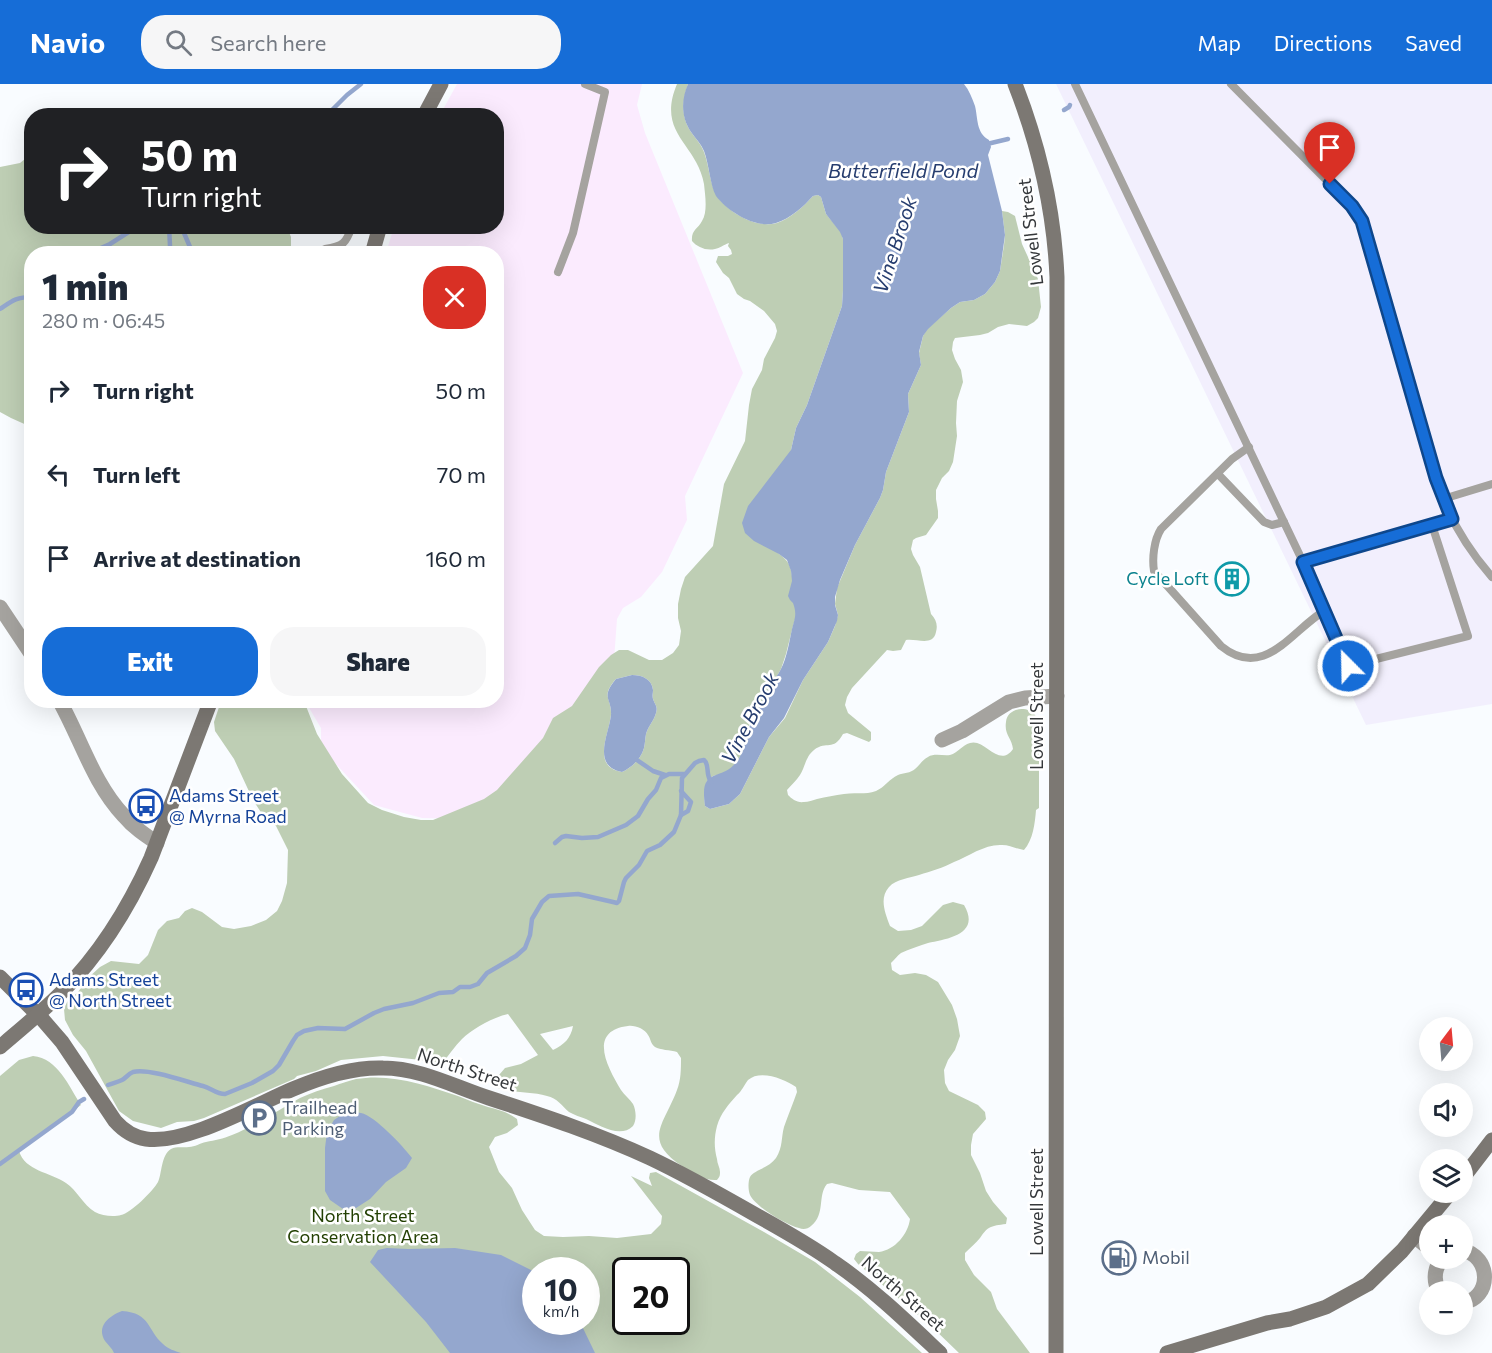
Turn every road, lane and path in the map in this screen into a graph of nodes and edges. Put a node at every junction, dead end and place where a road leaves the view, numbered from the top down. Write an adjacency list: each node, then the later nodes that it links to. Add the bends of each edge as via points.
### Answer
1 (441, 84): 6 (main road)
2 (585, 84): 7 (lane, via 605,92 573,232)
3 (1015, 84): 20 (main road, Lowell Street, via 1045,177 1056,262)
4 (1075, 84): 8 (lane)
5 (1231, 84): 11 (lane, via 1360,217)
6 (428, 108)
7 (558, 272)
8 (1249, 447): 9 (lane); 13 (lane)
9 (1218, 474): 13 (lane, via 1264,522); 18 (lane, via 1158,532 1153,562 1156,575 1221,646 1245,658 1271,653)
10 (1492, 484): 11 (lane)
11 (1443, 499): 12 (lane)
12 (1452, 519): 14 (lane); 16 (lane)
13 (1284, 522): 15 (lane)
14 (1432, 525): 15 (lane); 18 (lane, via 1468,636 1348,666)
15 (1303, 562): 18 (lane)
16 (1492, 577)
17 (0, 607): 19 (street)
18 (1324, 611)
19 (24, 643)
20 (1057, 696): 23 (street, via 1009,702); 37 (main road, Lowell Street)
21 (64, 708): 24 (street, via 107,794 129,822)
22 (208, 708): 24 (main road)
23 (942, 740)
24 (157, 843): 26 (main road, via 110,934 79,974)
25 (0, 976): 26 (main road, North Street)
26 (37, 1015): 27 (main road); 36 (main road, North Street, via 68,1050 115,1121 142,1138 186,1135 310,1083 351,1071 381,1068 419,1073 576,1127 681,1173 810,1246 870,1289)
27 (0, 1047)
28 (1492, 1140): 29 (main road)
29 (1473, 1165)
30 (1442, 1203): 31 (main road)
31 (1414, 1236): 32 (street); 35 (main road, via 1368,1284 1326,1306 1267,1323)
32 (1419, 1240)
33 (1473, 1253): 34 (street, via 1483,1260 1489,1273 1487,1287)
34 (1473, 1301)
35 (1207, 1347): 38 (main road)
36 (940, 1353)
37 (1056, 1353)
38 (1167, 1353)

